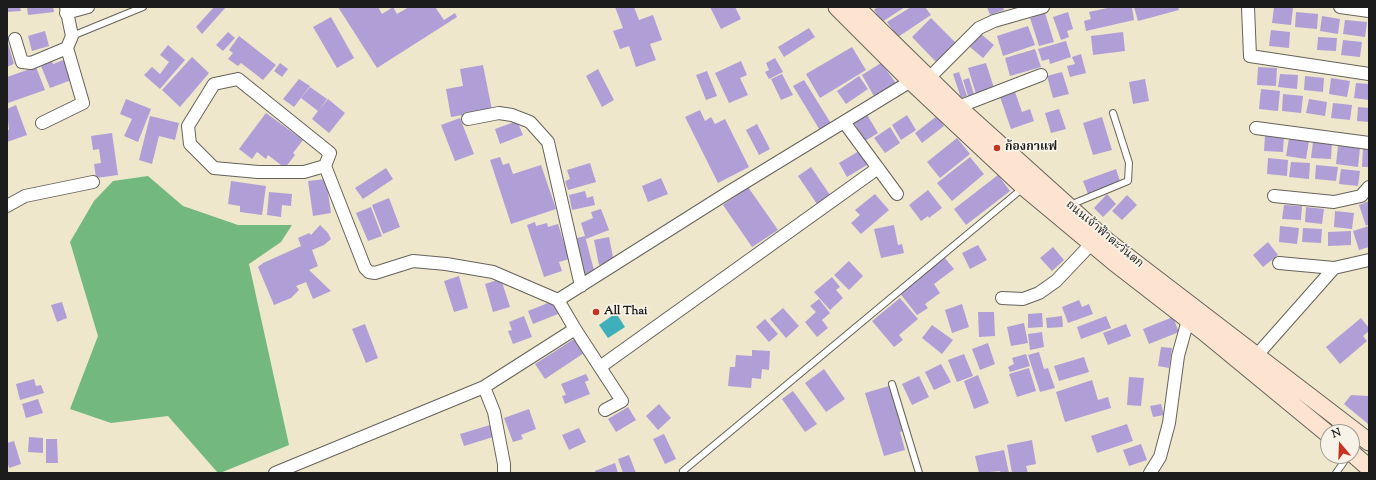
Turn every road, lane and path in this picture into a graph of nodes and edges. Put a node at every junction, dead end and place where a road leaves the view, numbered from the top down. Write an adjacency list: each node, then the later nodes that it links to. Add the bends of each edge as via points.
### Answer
1 (88, 7): 8 (street)
2 (143, 7): 10 (lane)
3 (837, 7): 16 (main road, ถนนเจ้าฟ้าตะวันตก)
4 (856, 7): 15 (main road, ถนนเจ้าฟ้าตะวันตก)
5 (1043, 7): 15 (street, via 978,28)
6 (1248, 7): 13 (street, via 1250,56)
7 (1340, 7): 9 (street)
8 (66, 10): 10 (street)
9 (1369, 11)
10 (72, 36): 12 (street)
11 (15, 39): 12 (street, via 22,62 31,63)
12 (67, 48): 21 (street, via 83,103)
13 (1369, 74)
14 (1041, 75): 17 (street)
15 (929, 78): 17 (main road, ถนนเจ้าฟ้าตะวันตก)
16 (911, 81): 20 (street); 27 (main road, ถนนเจ้าฟ้าตะวันตก)
17 (958, 107): 32 (main road, ถนนเจ้าฟ้าตะวันตก)
18 (1113, 113): 32 (lane, via 1129,163 1128,181)
19 (468, 119): 37 (street, via 499,113 512,115 530,122 548,142)
20 (844, 122): 25 (street); 37 (street)
21 (42, 123)
22 (1256, 128): 23 (street)
23 (1369, 143)
24 (325, 166): 24 (street, via 330,154 238,79 214,84 188,126 190,144 214,168 258,172 304,172); 39 (street, via 365,268 369,272 375,273 413,261 446,264 493,272)
25 (878, 168): 29 (street); 43 (street)
26 (93, 182): 31 (street, via 24,196)
27 (1024, 187): 33 (main road, ถนนเจ้าฟ้าตะวันตก); 52 (lane)
28 (1369, 187): 30 (street, via 1361,196 1334,202)
29 (897, 194)
30 (1274, 196)
31 (7, 206)
32 (1068, 206): 42 (main road, ถนนเจ้าฟ้าตะวันตก, via 1108,242)
33 (1092, 243): 38 (street, via 1056,281 1038,293 1023,299); 40 (main road, ถนนเจ้าฟ้าตะวันตก)
34 (1369, 260): 36 (street)
35 (1279, 263): 36 (street)
36 (1334, 268): 42 (street)
37 (581, 286): 39 (street)
38 (1002, 298)
39 (558, 300): 41 (street)
40 (1188, 320): 47 (main road, ถนนเจ้าฟ้าตะวันตก); 56 (street, via 1178,356 1169,423 1160,457)
41 (575, 329): 43 (street); 45 (street)
42 (1257, 355): 48 (main road, ถนนเจ้าฟ้าตะวันตก)
43 (600, 367): 46 (street, via 622,401)
44 (892, 384): 55 (lane)
45 (484, 387): 53 (street); 54 (street, via 494,412)
46 (605, 410)
47 (1320, 427)
48 (1369, 442)
49 (1360, 460): 51 (main road)
50 (1342, 464): 57 (lane)
51 (1369, 468)
52 (683, 471)
53 (275, 473)
54 (504, 473)
55 (919, 473)
56 (1150, 473)
57 (1336, 473)

